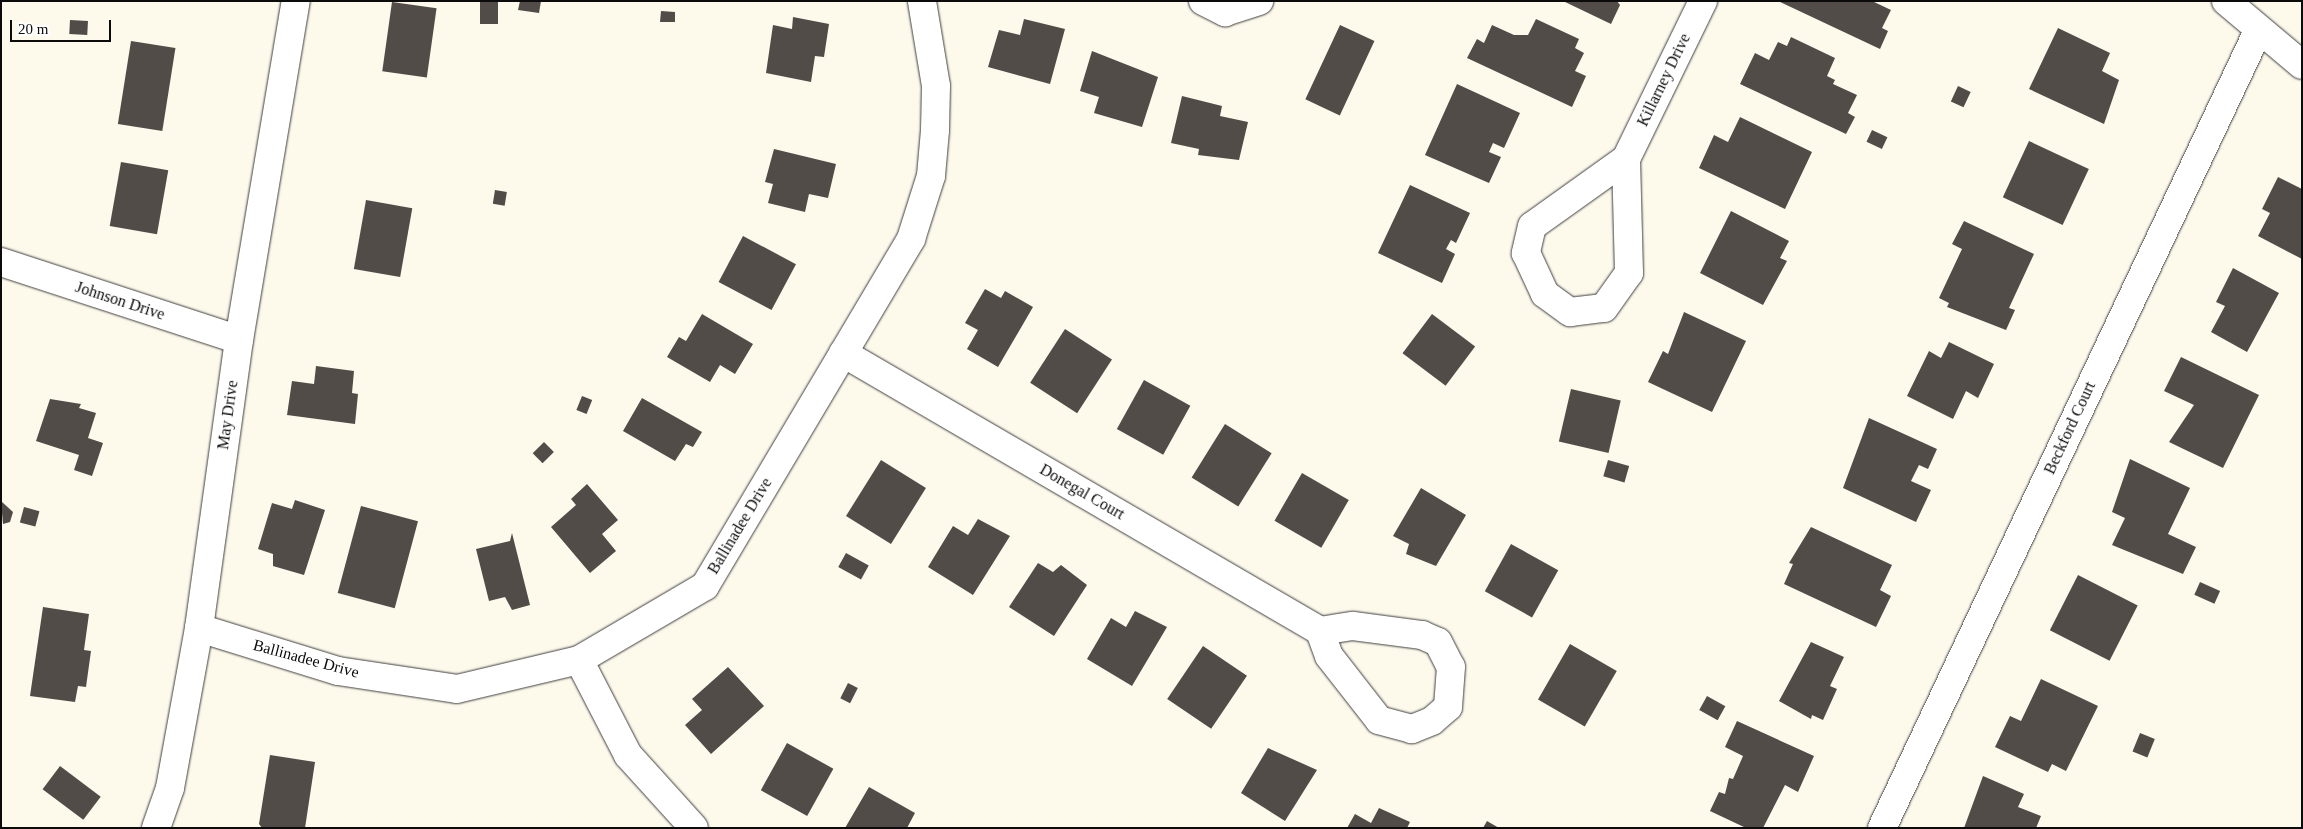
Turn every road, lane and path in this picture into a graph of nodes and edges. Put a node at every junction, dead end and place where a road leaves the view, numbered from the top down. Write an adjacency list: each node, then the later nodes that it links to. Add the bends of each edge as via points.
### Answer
1 (296, 1): 11 (street, May Drive)
2 (922, 1): 12 (street, Ballinadee Drive, via 936,86 931,176 911,239)
3 (1203, 1): 4 (street, via 1225,12)
4 (1259, 1)
5 (1703, 1): 9 (street, Killarney Drive)
6 (2226, 1): 7 (street)
7 (2259, 29): 8 (street); 18 (street, Beckford Court)
8 (2302, 65)
9 (1626, 160): 9 (street, Killarney Drive, via 1629,273 1604,308 1570,312 1545,294 1526,253 1532,226)
10 (1, 262): 11 (street, Johnson Drive)
11 (238, 340): 13 (street, May Drive)
12 (844, 353): 14 (street, Donegal Court); 15 (street, Ballinadee Drive, via 705,586)
13 (199, 628): 15 (street, Ballinadee Drive, via 338,671 457,689); 16 (street, May Drive, via 170,788)
14 (1320, 631): 14 (street, via 1328,656 1378,720 1412,729 1432,721 1448,707 1452,667 1438,642 1422,635 1353,626)
15 (579, 660): 17 (street, via 628,754)
16 (156, 828)
17 (694, 828)
18 (1882, 828)

